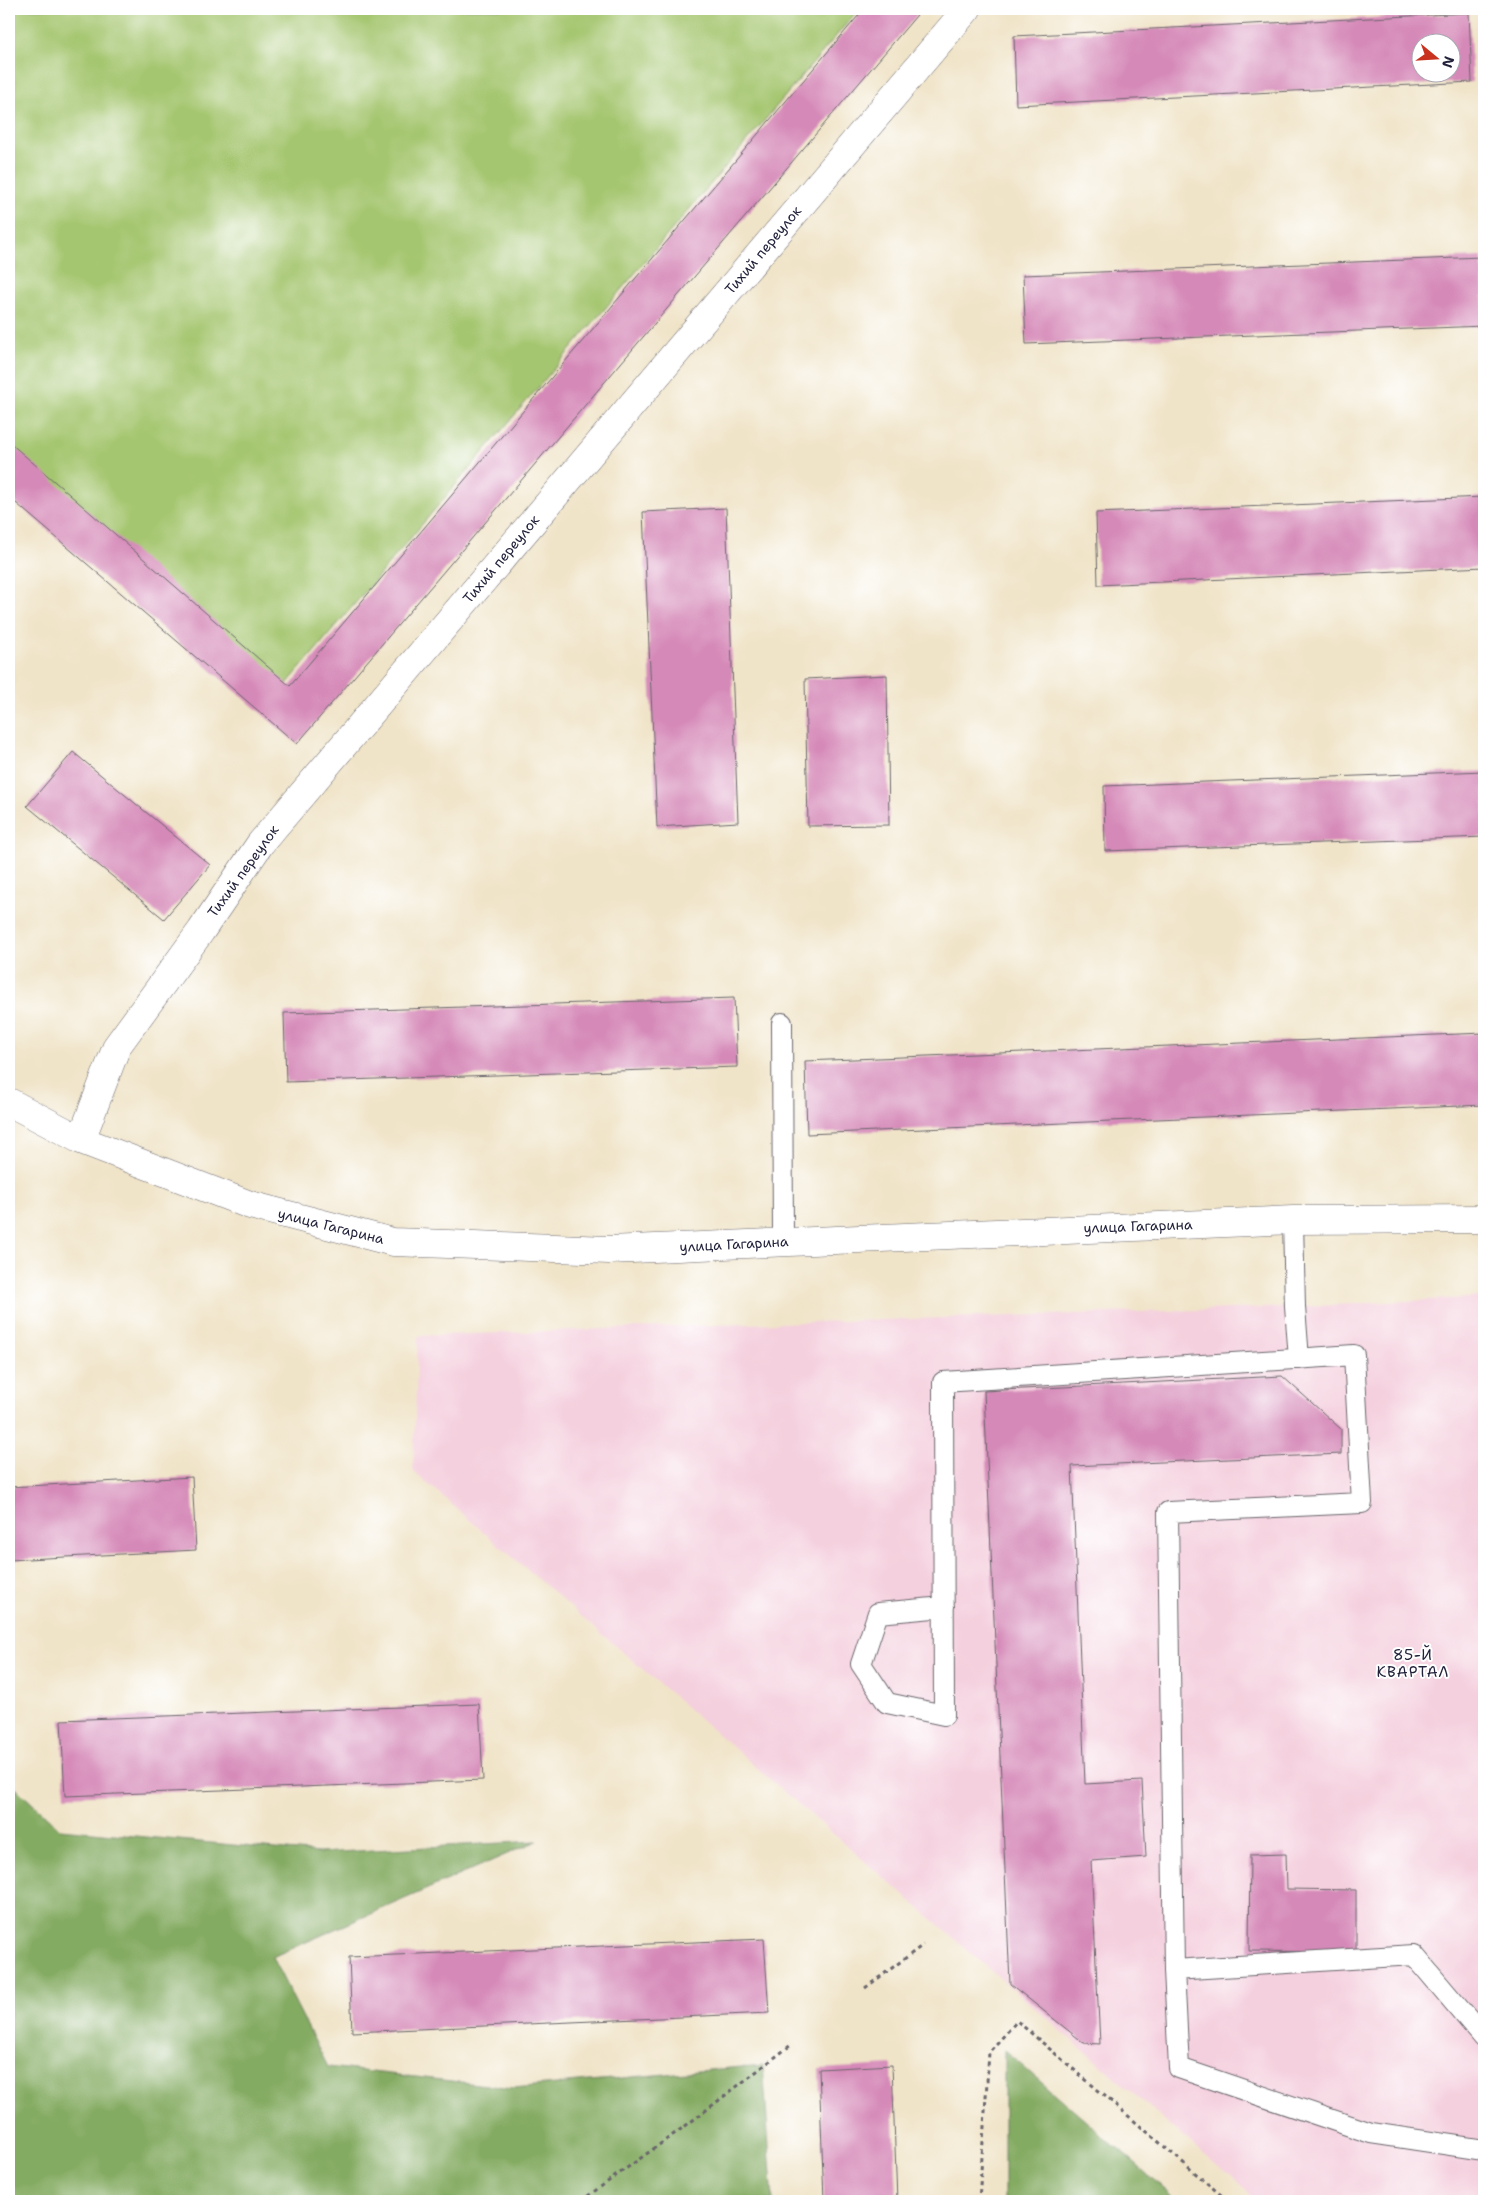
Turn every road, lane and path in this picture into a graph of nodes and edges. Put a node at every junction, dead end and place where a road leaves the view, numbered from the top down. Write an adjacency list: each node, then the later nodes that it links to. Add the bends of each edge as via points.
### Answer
1 (967, 9): 4 (street, Тихий переулок, via 260,844 117,1046)
2 (782, 1023): 7 (lane)
3 (9, 1102): 4 (street, улица Гагарина)
4 (81, 1140): 7 (street, улица Гагарина, via 250,1205 393,1242 609,1250)
5 (1484, 1219): 6 (street, улица Гагарина)
6 (1293, 1220): 7 (street, улица Гагарина); 8 (lane)
7 (783, 1241)
8 (1299, 1359): 9 (lane, via 943,1382); 11 (lane, via 1354,1355 1362,1503 1168,1512)
9 (944, 1607): 9 (lane, via 944,1715 887,1703 861,1664 878,1613)
10 (923, 1945): 12 (path)
11 (1174, 1970): 13 (lane, via 1414,1955); 15 (lane, via 1178,2068 1371,2133)
12 (865, 1988)
13 (1484, 2038)
14 (791, 2045): 16 (path)
15 (1484, 2150)
16 (581, 2201)
17 (979, 2201): 18 (path, via 989,2052 1017,2021)
18 (1228, 2201)

